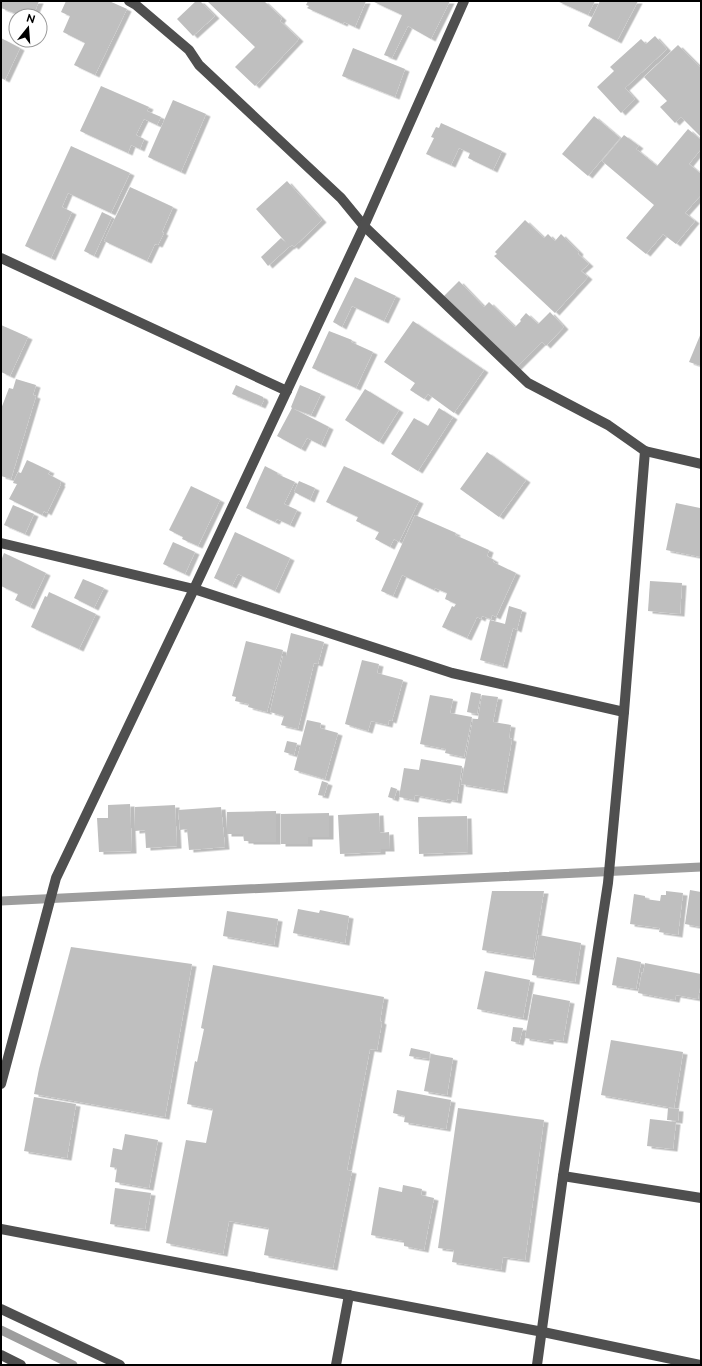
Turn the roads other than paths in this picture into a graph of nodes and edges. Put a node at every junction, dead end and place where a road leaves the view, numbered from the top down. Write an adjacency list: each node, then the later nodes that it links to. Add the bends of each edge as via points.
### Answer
1 (129, 1): 3 (street, via 136,4 189,50 199,65 341,198)
2 (464, 1): 3 (street)
3 (364, 226): 5 (street); 6 (street, via 528,383 608,425)
4 (1, 258): 5 (street)
5 (287, 391): 9 (street)
6 (645, 450): 7 (street); 10 (street)
7 (701, 464)
8 (1, 543): 9 (street)
9 (194, 589): 10 (street, via 452,673); 11 (street, via 56,878)
10 (624, 712): 12 (street, via 608,883)
11 (1, 1084)
12 (563, 1176): 13 (street); 17 (street)
13 (701, 1198)
14 (1, 1229): 15 (street)
15 (349, 1295): 17 (street); 21 (street)
16 (1, 1309): 20 (street)
17 (543, 1332): 22 (street); 23 (street)
18 (1, 1355): 19 (street)
19 (21, 1365)
20 (120, 1365)
21 (336, 1365)
22 (537, 1365)
23 (700, 1365)

